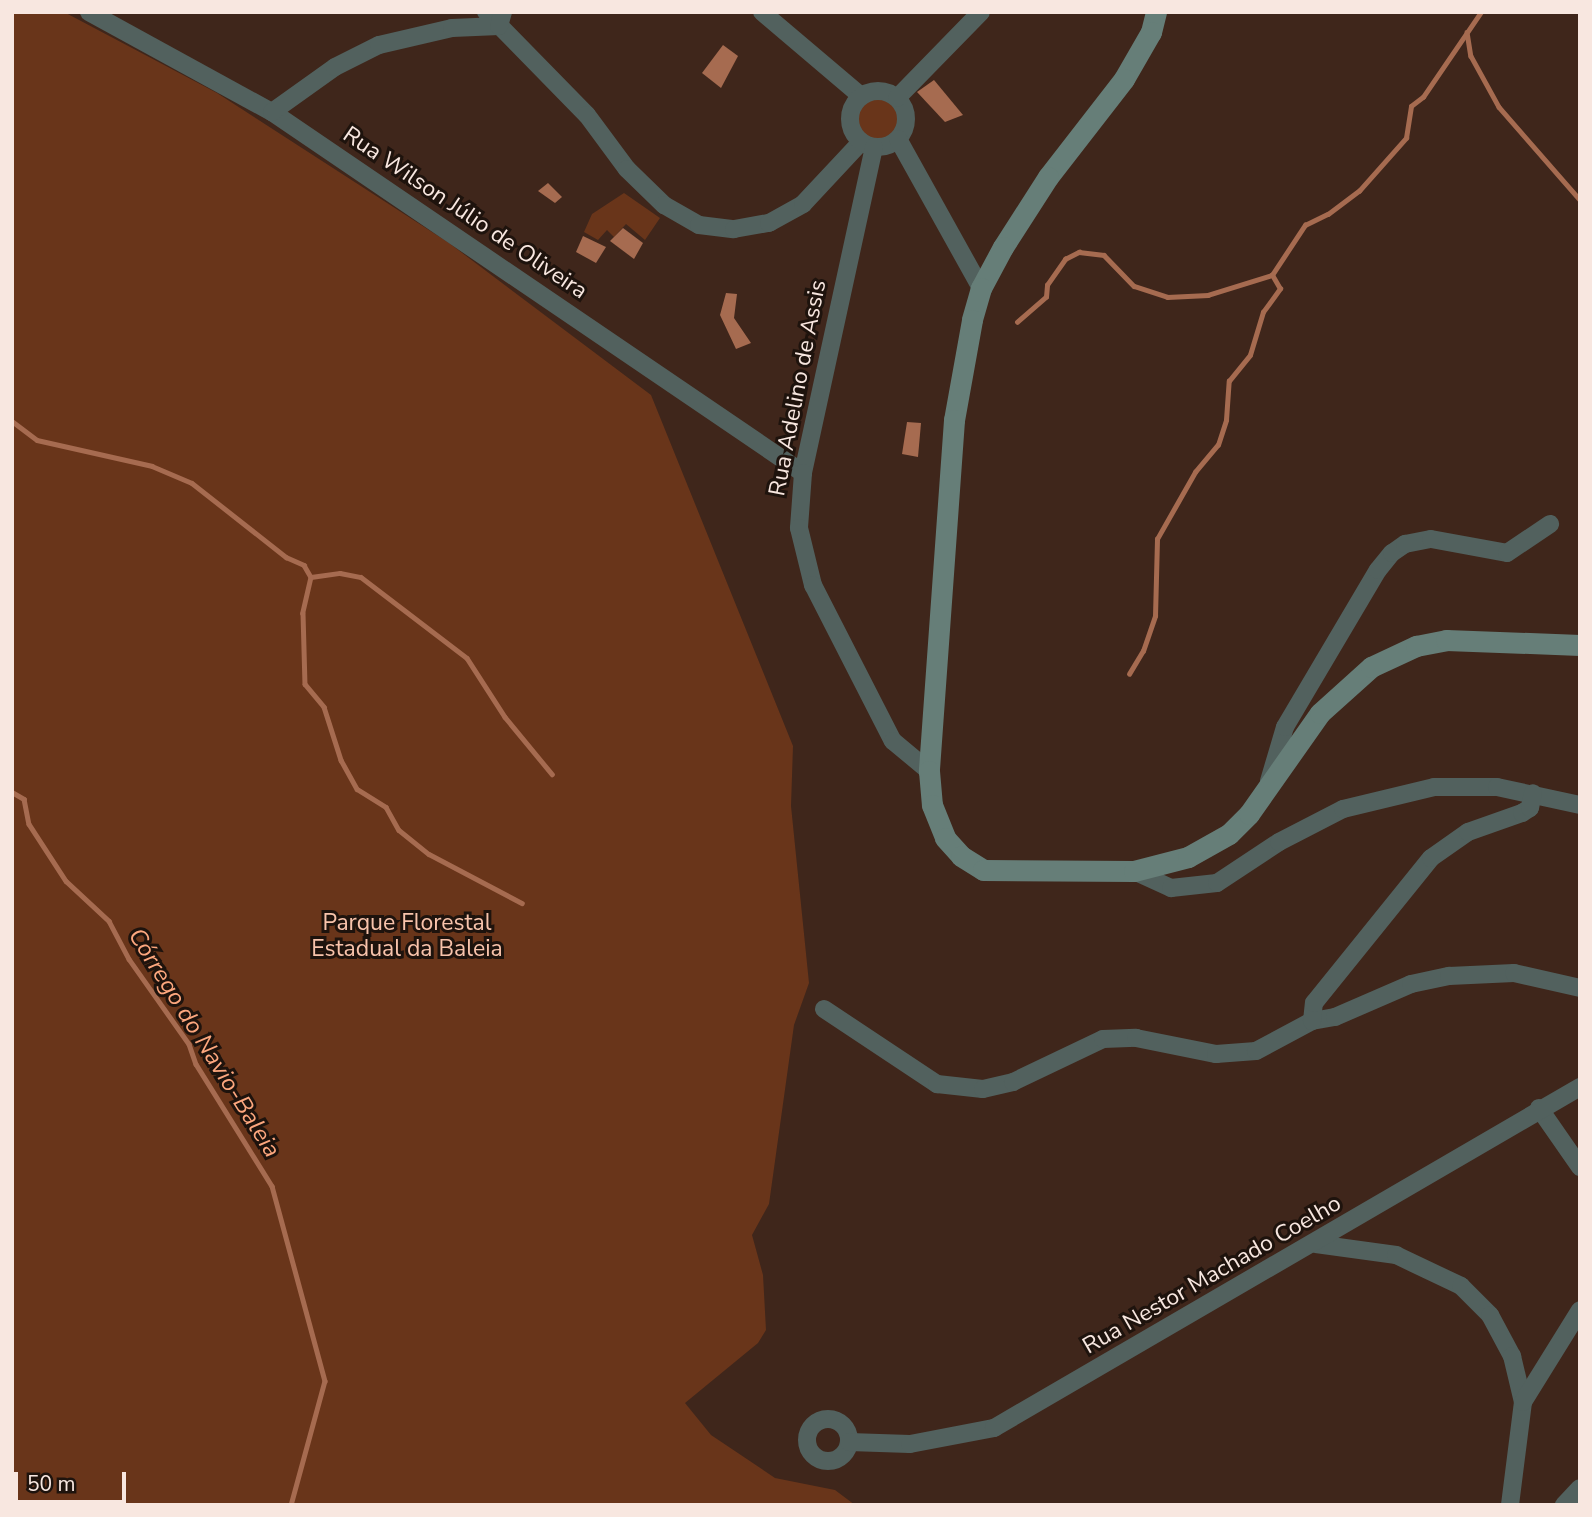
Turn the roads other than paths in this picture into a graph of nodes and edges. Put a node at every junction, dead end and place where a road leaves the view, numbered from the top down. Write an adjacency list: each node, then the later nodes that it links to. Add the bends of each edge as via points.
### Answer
1 (89, 12): 9 (street, Rua Wilson Júlio de Oliveira)
2 (486, 12): 6 (street)
3 (762, 12): 7 (street)
4 (981, 12): 8 (street)
5 (1156, 12): 12 (street, via 1151,32 1124,79 1027,208)
6 (501, 19): 9 (street, via 379,45 335,67); 11 (street, via 627,169 664,205 699,225 734,229 769,223 803,204)
7 (861, 96): 8 (street, via 879,90); 11 (street, via 850,114 854,134)
8 (897, 97): 10 (street, via 906,118)
9 (272, 111): 13 (street, Rua Wilson Júlio de Oliveira)
10 (898, 139): 11 (street); 12 (street)
11 (868, 144): 13 (street, Rua Adelino de Assis)
12 (981, 288): 16 (street, via 954,420)
13 (803, 472): 16 (street, Rua Adelino de Assis, via 799,528 813,585 893,741)
14 (1550, 524): 17 (street, via 1507,553 1431,539 1405,544 1392,553 1285,727)
15 (1580, 645): 17 (street, via 1464,638 1394,654 1355,680 1320,713)
16 (929, 771): 20 (street, via 938,827 951,847 983,870)
17 (1266, 791): 20 (street, via 1229,834 1188,857)
18 (1533, 793): 19 (street); 20 (street, via 1497,787 1434,787 1371,799 1312,824 1217,883 1202,887 1171,888); 23 (street, via 1530,808 1468,832 1432,858 1314,1003)
19 (1580, 805)
20 (1134, 871)
21 (1580, 988): 23 (street, via 1514,973 1449,976 1410,984 1335,1017)
22 (824, 1009): 23 (street, via 937,1084 984,1089 1013,1082 1103,1040 1136,1038 1238,1055 1279,1041)
23 (1312, 1021)
24 (1580, 1087): 25 (street, Rua Nestor Machado Coelho)
25 (1539, 1108): 26 (street); 27 (street, Rua Nestor Machado Coelho)
26 (1580, 1167)
27 (1316, 1244): 29 (street, via 1396,1255 1461,1286 1490,1315 1512,1356); 30 (street, Rua Nestor Machado Coelho, via 993,1428 910,1444)
28 (1580, 1310): 29 (street)
29 (1523, 1402): 32 (street)
30 (849, 1441)
31 (1580, 1488): 33 (street)
32 (1510, 1505)
33 (1564, 1505)

